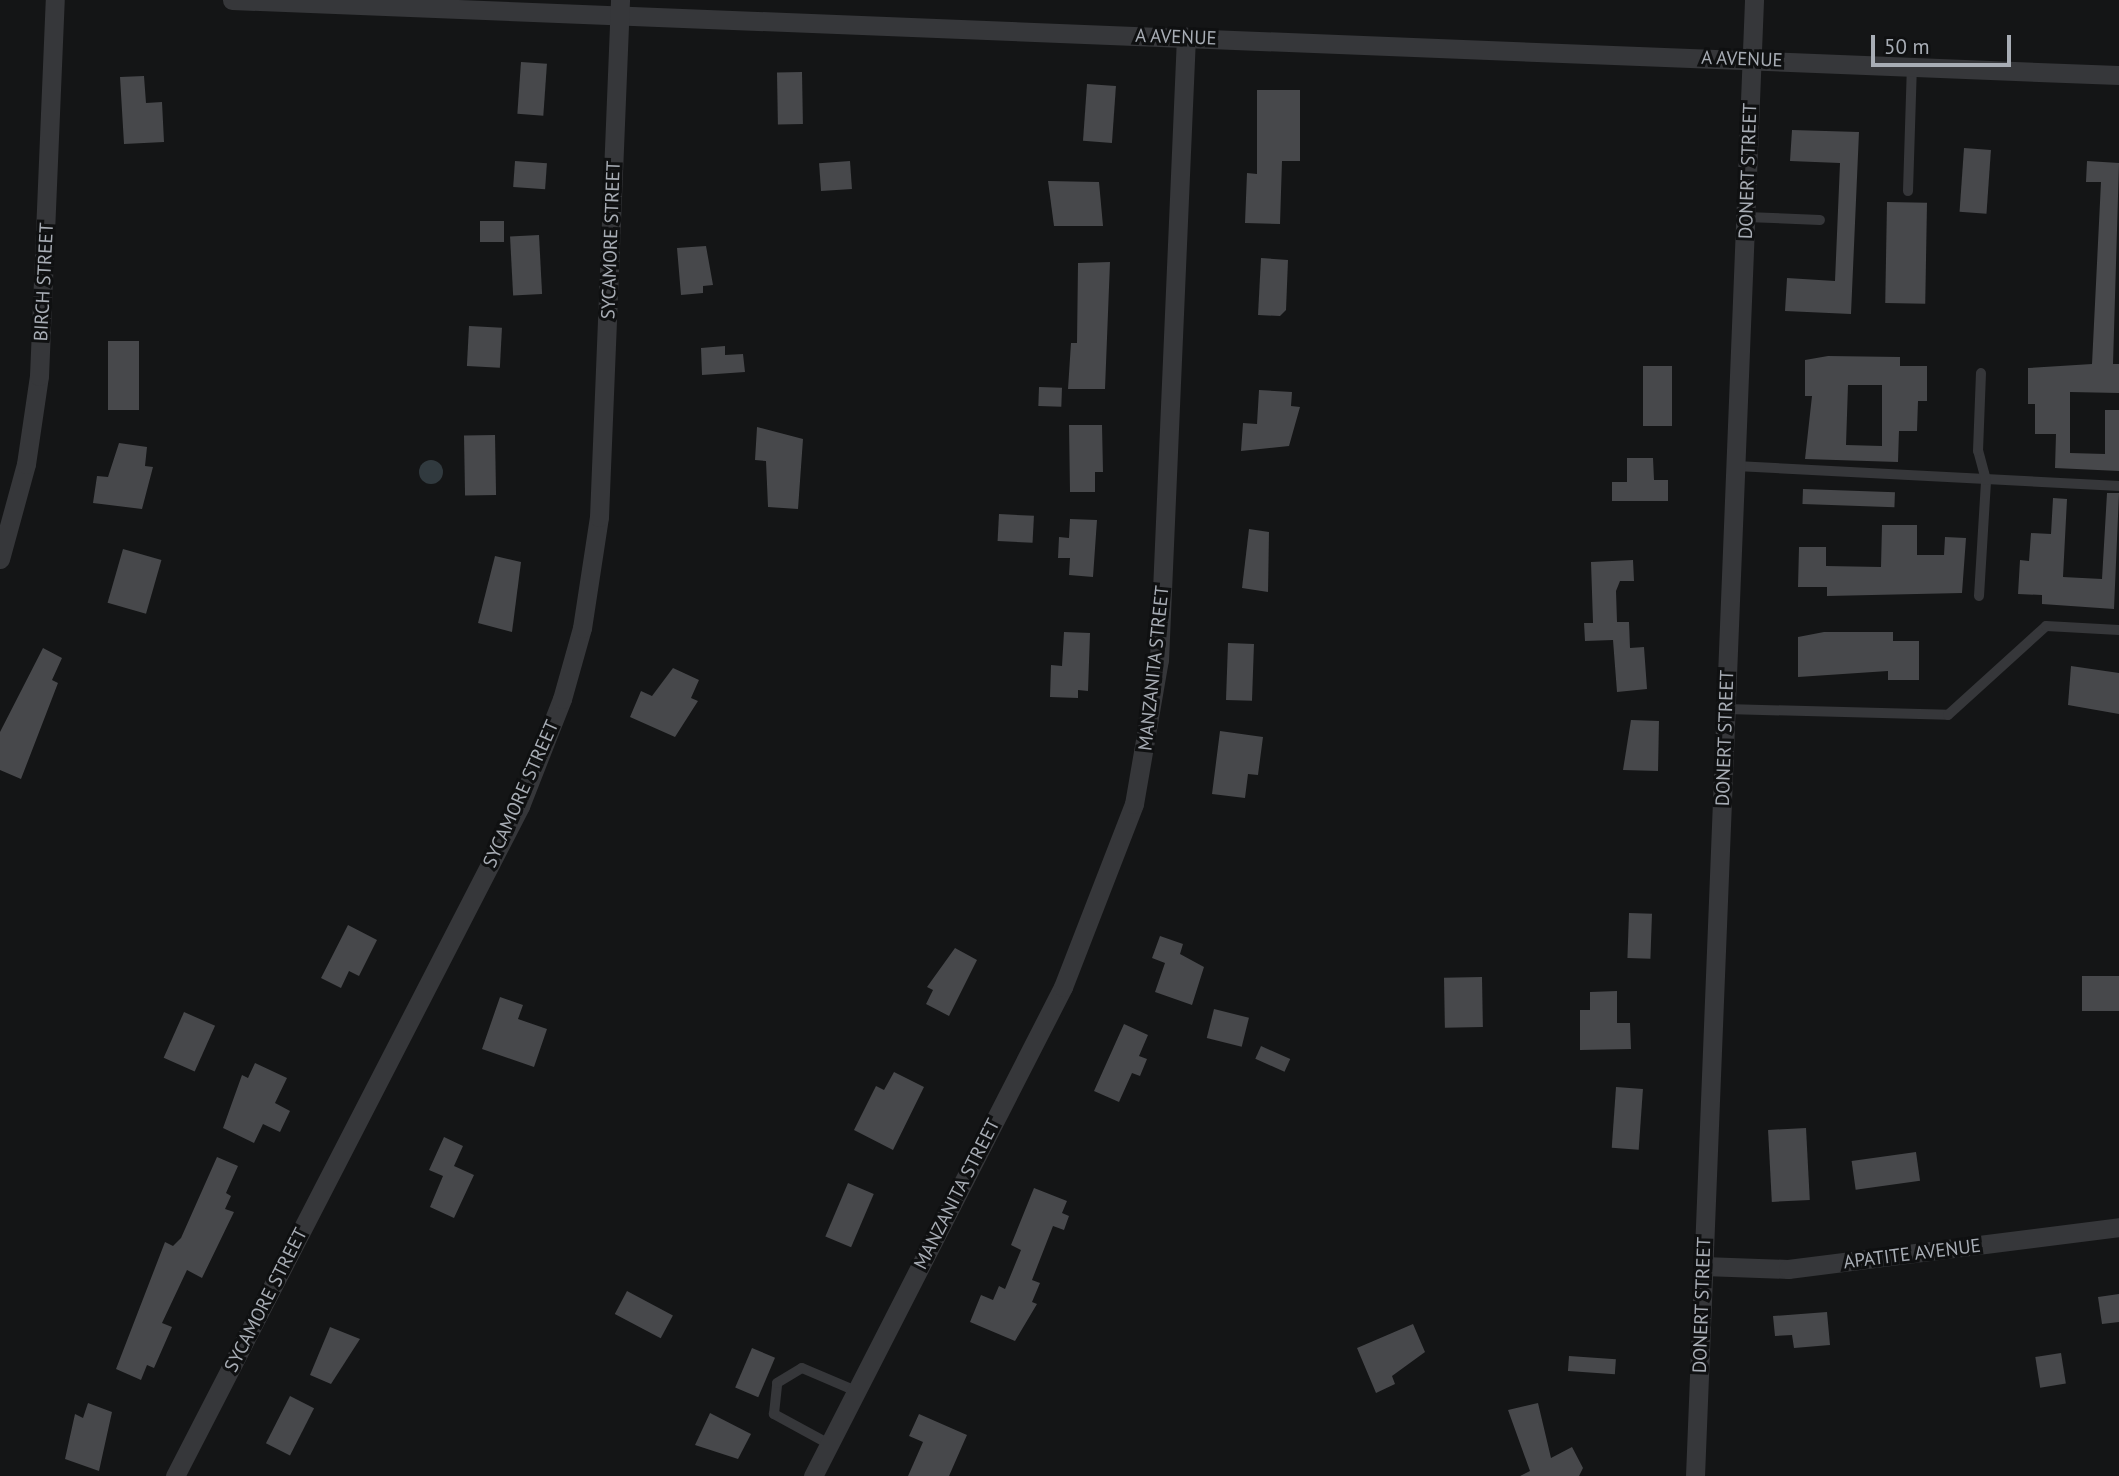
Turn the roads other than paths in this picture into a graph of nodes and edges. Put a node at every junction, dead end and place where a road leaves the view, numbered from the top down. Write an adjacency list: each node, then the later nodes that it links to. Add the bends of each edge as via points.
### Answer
1 (55, 0): 16 (street, BIRCH STREET, via 39,376 26,464)
2 (232, 0): 4 (street, A AVENUE)
3 (1754, 0): 6 (street, DONERT STREET)
4 (620, 8): 5 (street, A AVENUE); 24 (street, SYCAMORE STREET, via 599,517 589,592 566,687 520,806)
5 (1186, 37): 6 (street, A AVENUE); 22 (street, MANZANITA STREET, via 1159,660 1142,775 1084,944)
6 (1752, 60): 7 (street, A AVENUE); 10 (street, DONERT STREET)
7 (1912, 66): 8 (street, A AVENUE); 9 (lane)
8 (2119, 75)
9 (1908, 191)
10 (1746, 217): 11 (lane); 13 (street, DONERT STREET)
11 (1820, 220)
12 (1981, 373): 14 (lane, via 1978,451)
13 (1736, 467): 14 (lane); 19 (street, DONERT STREET)
14 (1986, 480): 15 (lane); 17 (lane)
15 (2119, 486)
16 (0, 559)
17 (1979, 596)
18 (2119, 630): 19 (lane, via 2046,626 1948,715)
19 (1726, 709): 21 (street, DONERT STREET)
20 (2119, 1227): 21 (street, APATITE AVENUE, via 1788,1269)
21 (1703, 1266): 26 (street, DONERT STREET)
22 (856, 1391): 23 (street, MANZANITA STREET); 23 (lane, via 802,1368 777,1383 774,1414)
23 (829, 1444): 25 (street, MANZANITA STREET)
24 (175, 1476)
25 (813, 1476)
26 (1695, 1476)

